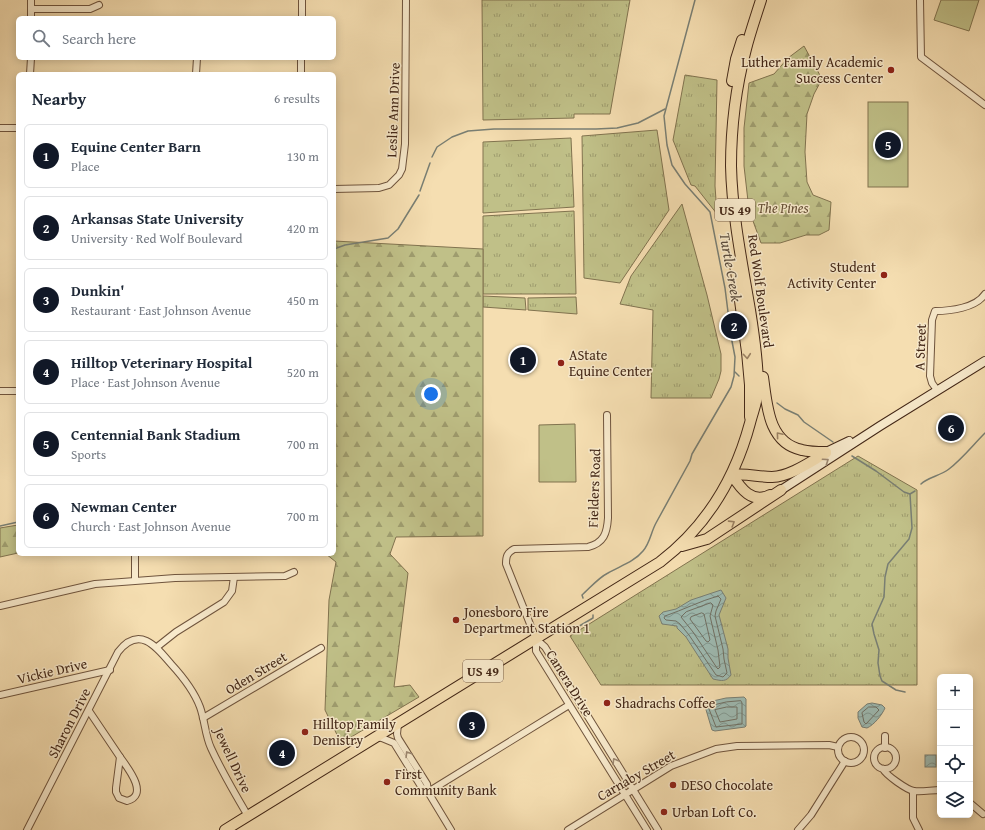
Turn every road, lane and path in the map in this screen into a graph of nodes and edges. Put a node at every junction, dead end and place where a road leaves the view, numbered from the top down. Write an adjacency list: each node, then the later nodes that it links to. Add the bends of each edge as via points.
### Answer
1 (31, 0): 8 (street)
2 (302, 0): 10 (street)
3 (406, 0): 20 (street, Leslie Ann Drive, via 405,144 402,169 389,186 372,189)
4 (754, 0): 28 (highway, Red Wolf Boulevard / US 49, one-way to 28, via 735,67 727,115 725,166 726,196 747,352)
5 (761, 0): 22 (highway, Red Wolf Boulevard / US 49, via 739,81 733,119 731,166)
6 (920, 0): 17 (street, via 921,58)
7 (99, 6): 8 (street, via 90,9)
8 (31, 10): 9 (street)
9 (31, 16)
10 (302, 16)
11 (31, 60): 14 (street)
12 (196, 60): 15 (street)
13 (301, 60): 16 (street)
14 (30, 72)
15 (196, 72)
16 (301, 72)
17 (985, 105)
18 (0, 128): 19 (street)
19 (16, 128)
20 (336, 189)
21 (985, 294): 24 (street, A Street, via 982,299 969,305 947,311 935,311 932,320 930,376)
22 (755, 344): 28 (highway, Red Wolf Boulevard / US 49, via 758,389); 30 (highway, one-way to 22, via 809,452 793,447 773,429 768,413 761,359)
23 (985, 361): 24 (main road)
24 (937, 390): 29 (main road)
25 (0, 391): 26 (street)
26 (16, 391)
27 (607, 415): 39 (street, Fielders Road, via 608,518 601,541 588,547 514,549 506,557 512,581)
28 (750, 421): 31 (highway, Red Wolf Boulevard / US 49)
29 (880, 426): 30 (main road); 32 (main road, one-way to 29)
30 (826, 452): 31 (highway, via 795,470 774,477 743,473)
31 (732, 475): 32 (highway, via 742,489 754,498 766,497); 33 (highway, Red Wolf Boulevard / US 49, via 709,513)
32 (781, 490): 33 (highway, one-way to 32, via 707,539)
33 (680, 546): 39 (highway, Red Wolf Boulevard / US 49, via 660,562)
34 (135, 556): 37 (street)
35 (294, 572): 36 (street, via 285,576)
36 (234, 577): 37 (street); 41 (street, via 232,591 224,602)
37 (135, 580): 38 (street, via 86,585)
38 (0, 606)
39 (536, 639): 45 (street, Canera Drive, via 536,651); 48 (highway, US 49); 60 (street, Canera Drive, one-way to 39, via 545,647)
40 (143, 640): 41 (street, Jewell Drive); 43 (street, Sharon Drive, via 131,640 124,645)
41 (157, 647): 47 (street, Jewell Drive, via 192,691)
42 (321, 648): 47 (street, Oden Street)
43 (110, 670): 44 (street, Vickie Drive); 46 (street, Sharon Drive)
44 (0, 695)
45 (570, 705): 63 (street); 64 (street, Canera Drive)
46 (89, 711): 55 (street); 68 (street, Sharon Drive)
47 (203, 718): 67 (street, Jewell Drive, via 210,746)
48 (398, 724): 50 (highway, US 49); 63 (street, one-way to 48, via 427,784 398,738)
49 (885, 736): 52 (street)
50 (376, 737): 63 (street, via 394,743 422,788); 67 (highway, US 49)
51 (838, 747): 53 (street, via 846,738 854,738 861,742); 56 (street, via 839,755); 60 (street, Carnaby Street, via 770,745 716,749 671,766)
52 (885, 748): 54 (street, via 878,750); 57 (street, via 895,755)
53 (863, 754): 54 (street); 56 (street, via 858,760)
54 (875, 756): 58 (street, via 877,765)
55 (120, 757): 55 (street, via 136,783 136,794 127,801 121,799 116,792)
56 (845, 761): 74 (street, via 811,815)
57 (892, 766): 58 (street); 59 (street)
58 (883, 769): 59 (street)
59 (892, 777): 62 (street)
60 (632, 790): 64 (street, Carnaby Street); 73 (street, Canera Drive)
61 (937, 790): 62 (street)
62 (913, 791): 75 (street, via 913,818)
63 (428, 792): 70 (street)
64 (624, 795): 71 (street, Carnaby Street); 72 (street, Canera Drive)
65 (973, 806): 66 (street)
66 (983, 814)
67 (248, 816): 69 (highway, US 49)
68 (26, 830)
69 (224, 830)
70 (451, 830)
71 (568, 830)
72 (647, 830)
73 (658, 830)
74 (798, 830)
75 (919, 830)

